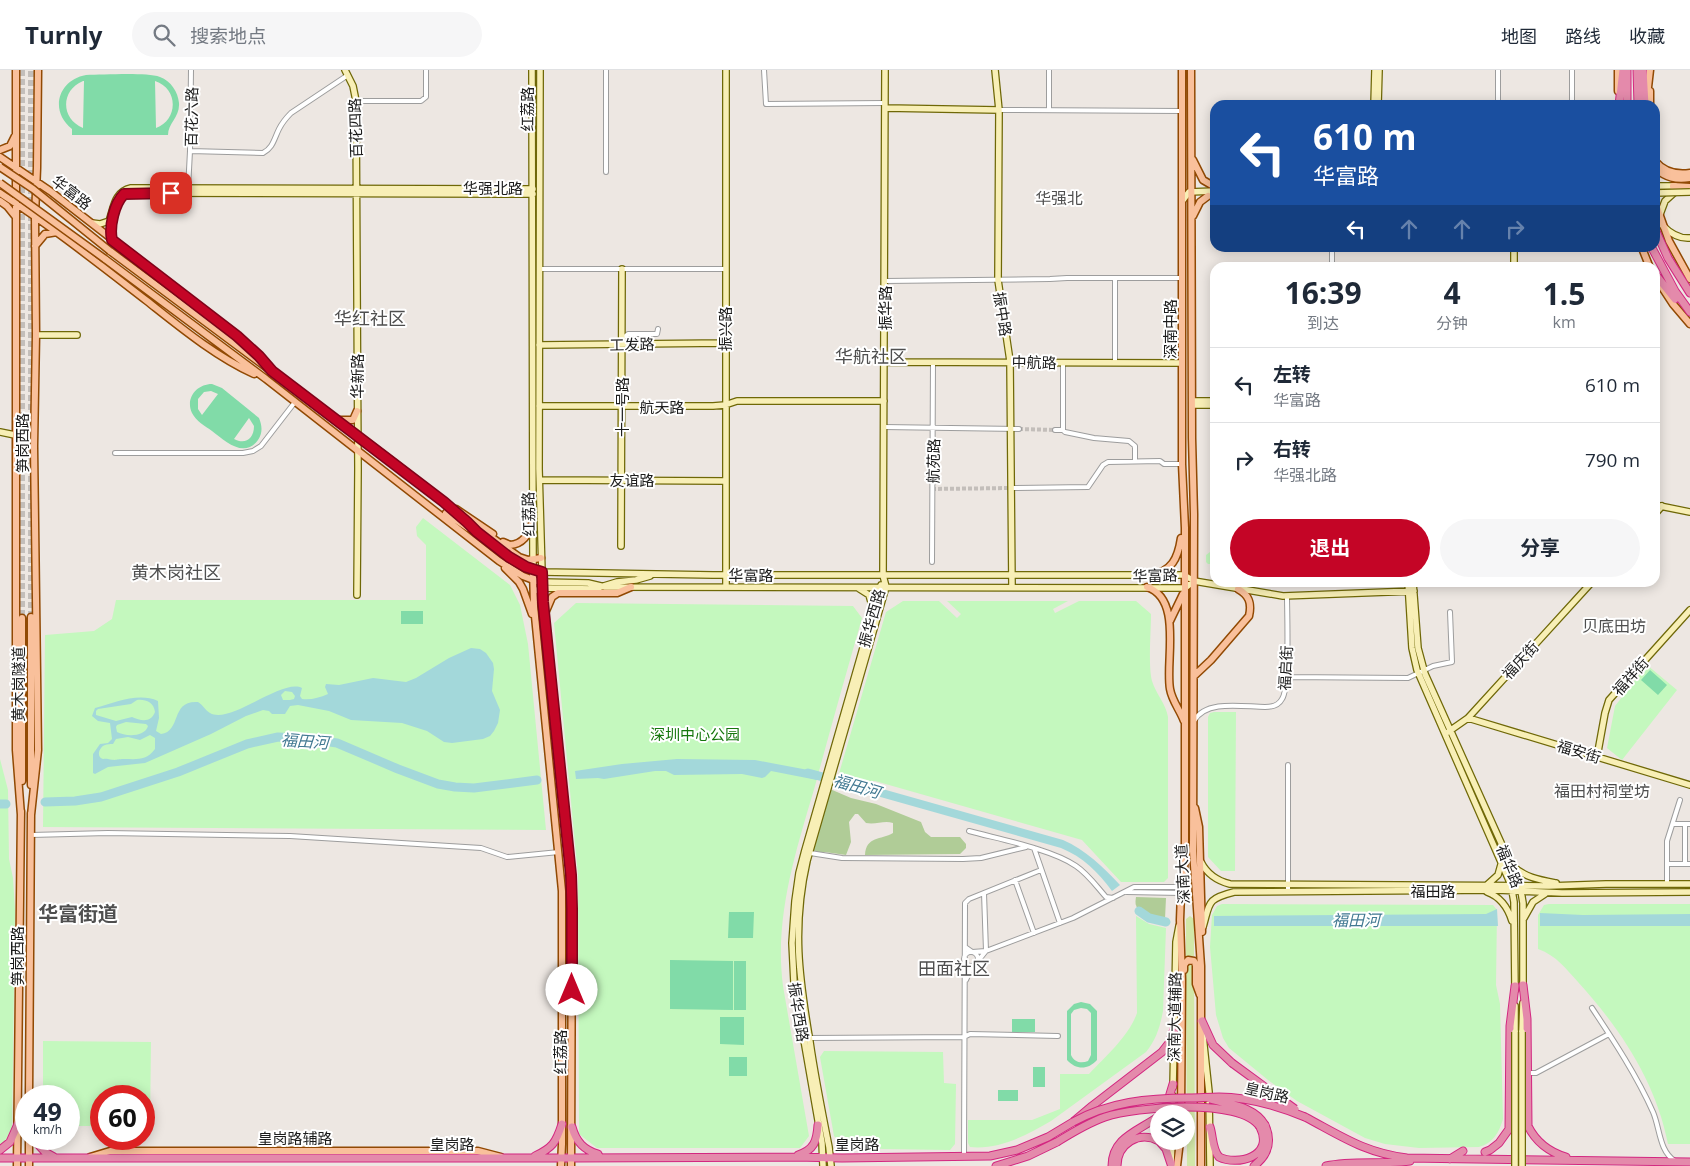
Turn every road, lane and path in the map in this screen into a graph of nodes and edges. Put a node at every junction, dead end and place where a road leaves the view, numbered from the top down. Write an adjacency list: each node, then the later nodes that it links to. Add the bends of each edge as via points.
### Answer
1 (16, 70): 42 (main road, 笋岗西路)
2 (38, 70): 54 (main road, 笋岗西路)
3 (191, 70): 44 (street, 百花六路)
4 (426, 70): 37 (street, via 426,97 421,101)
5 (532, 70): 62 (main road, 红荔路)
6 (540, 70): 63 (main road, 红荔路)
7 (606, 70): 50 (street)
8 (726, 70): 87 (main road, 振兴路)
9 (764, 70): 38 (street, via 766,104)
10 (885, 70): 38 (main road, 振华路)
11 (995, 70): 39 (main road, 振中路)
12 (1049, 70): 40 (street)
13 (1182, 70): 41 (main road, 深南中路)
14 (1191, 70): 45 (main road, 深南中路)
15 (1375, 70): 26 (main road)
16 (1379, 70): 27 (main road)
17 (1498, 70): 28 (street)
18 (1572, 70): 29 (street)
19 (1618, 70): 30 (main road)
20 (1623, 70): 31 (highway)
21 (1627, 70): 32 (highway)
22 (1637, 70): 33 (highway)
23 (1643, 70): 34 (highway)
24 (1650, 70): 35 (main road); 36 (main road)
25 (347, 72): 37 (main road, 百花四路); 44 (street, via 291,113 279,129 272,147 263,154)
26 (1374, 100)
27 (1378, 100)
28 (1498, 100)
29 (1572, 100)
30 (1619, 100)
31 (1620, 100)
32 (1627, 100)
33 (1638, 100)
34 (1645, 100)
35 (1646, 100)
36 (1650, 100)
37 (356, 102): 61 (main road, 百花四路)
38 (885, 106): 39 (main road); 92 (main road, 振华路)
39 (999, 110): 40 (street); 90 (main road, 振中路)
40 (1049, 110): 41 (street)
41 (1182, 111): 70 (main road, 深南中路)
42 (17, 130): 43 (main road, via 10,146); 49 (main road, 笋岗西路)
43 (0, 150)
44 (190, 150): 60 (street, 百花六路)
45 (1192, 156): 56 (main road, via 1201,177); 64 (main road, 深南中路)
46 (0, 157): 49 (main road, 华富路)
47 (1660, 166): 52 (main road, via 1671,173)
48 (0, 167): 110 (main road, 华富路, bridge)
49 (17, 168): 54 (main road, 华富路); 71 (main road, 笋岗西路)
50 (606, 172)
51 (1660, 172): 53 (main road, via 1669,178)
52 (1690, 173)
53 (1690, 178)
54 (37, 181): 73 (main road, 笋岗西路); 77 (main road, 华富路)
55 (0, 183): 111 (main road, 华富路, bridge)
56 (1210, 184)
57 (1660, 186): 58 (main road)
58 (1673, 186): 59 (main road)
59 (1690, 188): 66 (main road, bridge); 72 (main road, via 1671,194)
60 (188, 191): 61 (main road, 华强北路); 77 (main road, 华强北路, via 125,189 118,194 108,221); 81 (main road, 华强北路, via 124,194 112,224)
61 (357, 191): 62 (main road, 华强北路); 120 (main road, 华新路)
62 (531, 191): 63 (main road, 华强北路); 145 (main road, 红荔路)
63 (540, 191): 86 (main road, 红荔路)
64 (1192, 191): 65 (main road); 70 (main road); 75 (main road, 深南中路)
65 (1210, 191)
66 (1660, 192)
67 (0, 193): 71 (main road, 华富路)
68 (1210, 197): 75 (main road, via 1200,202)
69 (0, 201): 74 (main road)
70 (1182, 202): 88 (main road, 深南中路)
71 (15, 203): 73 (main road, 华富路); 74 (main road, 笋岗西路)
72 (1660, 214)
73 (35, 216): 79 (main road, 华富路); 83 (main road, 笋岗西路)
74 (15, 217): 130 (main road, 笋岗西路)
75 (1192, 219): 115 (main road, 深南中路)
76 (1660, 219): 78 (main road)
77 (92, 223): 81 (main road, 华富路)
78 (1662, 224): 80 (main road, via 1674,235); 91 (main road)
79 (57, 232): 83 (main road, via 45,234); 111 (main road, 华富路, via 214,350)
80 (1690, 238)
81 (112, 240): 110 (main road, 华富路, via 237,336)
82 (1660, 240): 95 (highway)
83 (35, 246): 99 (main road, 笋岗西路)
84 (1660, 263): 96 (highway)
85 (622, 268): 86 (street); 87 (street); 101 (main road, 十一号路)
86 (539, 269): 103 (main road, 红荔路)
87 (725, 269): 102 (main road, 振兴路)
88 (1182, 278): 89 (street); 109 (main road, 深南中路)
89 (1115, 279): 90 (street); 108 (street)
90 (998, 280): 92 (street); 105 (main road, 振中路)
91 (1690, 280)
92 (885, 281): 106 (main road, 振华路)
93 (1660, 282): 96 (highway)
94 (1660, 284): 97 (main road)
95 (1690, 293)
96 (1690, 313)
97 (1690, 324)
98 (658, 329): 101 (street, via 657,334 628,334)
99 (36, 335): 100 (main road); 207 (main road, 笋岗西路, via 34,446 38,750)
100 (77, 335)
101 (622, 341): 102 (main road, 工发路); 103 (main road, 工发路); 119 (main road, 十一号路)
102 (725, 343): 116 (main road, 振兴路)
103 (539, 345): 118 (main road, 红荔路)
104 (933, 361): 105 (main road, 中航路); 106 (main road, 中航路); 123 (street, 航苑路)
105 (1010, 361): 107 (main road, 中航路); 124 (main road, 振中路)
106 (885, 362): 112 (main road, 振华路)
107 (1063, 362): 108 (main road, 中航路); 127 (street)
108 (1115, 362): 109 (main road, 中航路)
109 (1182, 363): 135 (main road, 深南中路)
110 (272, 371): 121 (main road, 华富路)
111 (266, 379): 114 (main road, 华富路)
112 (884, 401): 116 (main road, via 736,401); 122 (main road, 振华路)
113 (1210, 401): 115 (main road)
114 (295, 402): 129 (main road, 华富路); 133 (street, via 261,446 248,453)
115 (1192, 403): 117 (main road); 162 (main road, 深南中路)
116 (725, 405): 119 (main road, 航天路); 138 (main road, 振兴路)
117 (1210, 405)
118 (539, 406): 119 (main road, 航天路); 136 (main road, 红荔路)
119 (622, 407): 137 (main road, 十一号路)
120 (357, 411): 121 (main road, via 355,419); 131 (main road, 华新路)
121 (339, 422): 129 (main road); 131 (main road, 华富路)
122 (884, 427): 123 (street); 157 (main road, 振华路)
123 (933, 428): 124 (street); 152 (street, 航苑路)
124 (1010, 429): 125 (street); 139 (main road, 振中路)
125 (1019, 429)
126 (1055, 430): 127 (street)
127 (1063, 430): 134 (street, via 1089,437 1133,442)
128 (0, 432): 130 (main road)
129 (335, 433): 132 (main road, 华富路)
130 (15, 434): 206 (main road, 笋岗西路, via 16,750)
131 (357, 436): 132 (main road, 华新路); 140 (main road, 华富路)
132 (358, 451): 142 (main road, 华富路); 180 (main road, 华新路)
133 (116, 453)
134 (1135, 461): 135 (street); 139 (street, via 1106,463 1088,487)
135 (1182, 464): 146 (main road, 深南中路)
136 (540, 480): 137 (main road, 友谊路); 149 (main road, 红荔路)
137 (621, 480): 138 (main road, 友谊路); 148 (main road, 十一号路)
138 (725, 481): 156 (main road, 振兴路)
139 (1011, 488): 158 (main road, 振中路)
140 (444, 502): 145 (main road, via 510,546 522,541); 147 (main road, 华富路)
141 (1662, 506): 143 (main road); 144 (main road)
142 (434, 508): 147 (main road, 华富路); 151 (main road, 华富路)
143 (1660, 508)
144 (1690, 512)
145 (532, 524): 150 (main road, 红荔路)
146 (1185, 528): 159 (main road, via 1174,562 1166,570); 160 (main road, 深南中路)
147 (477, 532): 150 (main road, 华富路, via 491,537 519,557); 153 (main road, 华富路, via 509,557)
148 (621, 546)
149 (541, 558): 150 (main road); 154 (main road, 红荔路)
150 (533, 560): 153 (main road, 红荔路)
151 (499, 561): 161 (main road, 华富路); 189 (main road, via 523,589)
152 (932, 562)
153 (533, 570): 154 (main road, 华富路); 161 (main road, 红荔路)
154 (542, 572): 155 (main road, 华富路); 164 (main road, 红荔路)
155 (654, 574): 156 (main road, 华富路); 165 (main road, 华富路)
156 (726, 575): 157 (main road, 华富路); 167 (main road, 振兴路)
157 (884, 575): 158 (main road, 华富路); 169 (main road, 振华西路)
158 (1012, 575): 159 (main road, 华富路); 170 (main road, 振中路)
159 (1150, 575): 160 (main road, 华富路)
160 (1184, 576): 162 (main road, 华富路); 176 (main road, 深南中路)
161 (533, 581): 164 (main road, 华富路); 178 (main road, 红荔路)
162 (1194, 581): 163 (main road); 176 (main road, 华富路); 191 (main road, 深南大道)
163 (1210, 584)
164 (543, 585): 165 (main road, 华富路); 178 (main road, 华富路); 185 (main road, 红荔路)
165 (605, 587): 166 (main road, 华富路)
166 (631, 587): 167 (main road, 华富路); 185 (main road, via 617,593 558,593 550,601)
167 (726, 587): 168 (main road, 华富路)
168 (856, 587): 169 (main road, 华富路); 183 (main road, via 869,595)
169 (883, 587): 170 (main road, 华富路); 183 (main road, 振华西路); 201 (main road, 振华西路)
170 (1012, 587): 175 (main road, 华富路)
171 (1227, 587): 177 (main road)
172 (1410, 587): 179 (main road, 福华路)
173 (1412, 587): 179 (main road, 福华路)
174 (1587, 587): 193 (main road, 福庆街)
175 (1147, 588): 176 (main road, 华富路); 188 (main road, via 1164,602)
176 (1184, 588): 188 (main road); 195 (main road, 深南大道)
177 (1238, 589): 181 (main road); 191 (main road, via 1249,600 1249,616)
178 (534, 591): 189 (main road, 红荔路)
179 (1411, 592): 181 (main road); 190 (main road, 福华路)
180 (357, 595)
181 (1287, 596): 192 (street, 福启街)
182 (1690, 610): 199 (main road, 福祥街, via 1611,696)
183 (874, 612): 201 (main road, 振华西路)
184 (1450, 612): 190 (street, via 1452,662)
185 (545, 617): 279 (main road, 红荔路, via 572,893)
186 (22, 618): 197 (main road, 黄木岗隧道)
187 (31, 618): 198 (main road, 黄木岗隧道)
188 (1169, 623): 195 (main road, via 1171,696)
189 (536, 627): 216 (main road, 红荔路)
190 (1421, 672): 192 (street, via 1408,678); 196 (main road, 福华路)
191 (1194, 676): 194 (main road, 深南大道)
192 (1286, 677): 194 (street, 福启街, via 1284,697 1274,706 1212,707 1200,713)
193 (1468, 718): 196 (main road, 福庆街); 199 (main road, 福安街)
194 (1192, 725): 204 (main road, 深南大道)
195 (1185, 726): 232 (main road, 深南大道)
196 (1448, 733): 218 (main road, 福华路); 219 (main road, 福华路)
197 (22, 750): 206 (main road, 笋岗西路)
198 (31, 750): 207 (main road, 笋岗西路)
199 (1597, 757): 202 (main road, 福安街)
200 (1288, 765): 225 (street)
201 (831, 766): 203 (main road, 振华西路)
202 (1690, 785)
203 (824, 793): 217 (main road, 振华西路); 277 (main road, 振华西路, via 799,873 792,943 794,983)
204 (1193, 800): 220 (main road, via 1198,819); 247 (main road, 深南大道)
205 (1680, 800): 208 (street)
206 (21, 815): 212 (main road, 笋岗西路)
207 (30, 815): 211 (main road, 笋岗西路)
208 (1672, 824): 209 (street); 221 (street, via 1667,841)
209 (1688, 824): 222 (street)
210 (969, 831): 214 (street)
211 (30, 835): 213 (main road, 笋岗西路); 216 (street, via 99,832 290,836 481,848 507,857)
212 (21, 847): 213 (main road); 265 (main road, 笋岗西路)
213 (30, 847): 266 (main road, 笋岗西路)
214 (1026, 847): 215 (street); 217 (street, via 981,858 842,858)
215 (1034, 848): 223 (street); 239 (street, via 1077,866 1106,897)
216 (559, 852): 276 (main road, 红荔路, via 563,902)
217 (810, 852): 262 (main road, 振华西路, via 801,891 798,943 800,989)
218 (1501, 859): 228 (main road, via 1498,875); 230 (main road, 福华路)
219 (1509, 860): 229 (main road, via 1528,876); 231 (main road, 福华路)
220 (1200, 861): 225 (main road, 福田路, via 1205,870 1225,882); 244 (main road)
221 (1667, 864): 222 (street); 226 (street)
222 (1687, 864)
223 (1041, 870): 224 (street); 242 (street)
224 (1015, 880): 237 (street); 245 (street)
225 (1288, 884): 228 (main road, 福田路); 235 (street)
226 (1667, 884): 227 (main road, 福田路); 229 (main road, 福田路)
227 (1690, 884)
228 (1485, 885): 230 (main road, 福田路)
229 (1563, 885): 231 (main road, 福田路)
230 (1512, 888): 231 (main road, 福田路); 233 (main road, 福田路); 243 (main road, 福华路)
231 (1520, 888): 238 (main road, 福田路); 241 (main road, 福华路)
232 (1182, 890): 234 (street); 234 (street, via 1134,887); 240 (main road, 深南大道)
233 (1480, 890): 235 (main road, 福田路); 243 (main road, via 1493,894 1504,904)
234 (1125, 891): 239 (street)
235 (1288, 891): 244 (main road, 福田路, via 1234,892 1220,896 1208,906)
236 (1690, 892): 238 (main road, 福田路)
237 (984, 893): 246 (street, via 965,902); 248 (street)
238 (1547, 893): 241 (main road, via 1533,902)
239 (1113, 898): 242 (street)
240 (1180, 920): 252 (main road, 深南大道); 258 (main road, 深南大道辅路, via 1176,942)
241 (1523, 922): 254 (main road, 福华路)
242 (1060, 923): 245 (street)
243 (1514, 928): 254 (main road, 福华路)
244 (1202, 932): 247 (main road)
245 (1034, 933): 248 (street)
246 (964, 945): 249 (street); 250 (street)
247 (1200, 946): 255 (main road, 深南大道)
248 (986, 951): 249 (street); 251 (street)
249 (972, 952): 250 (street, via 966,954); 251 (street, via 977,955)
250 (965, 960): 251 (street, via 968,965); 253 (street)
251 (976, 963): 253 (street)
252 (1182, 980): 255 (main road, via 1186,962 1194,961); 270 (main road, 深南大道)
253 (965, 985): 261 (street)
254 (1519, 986): 263 (highway, via 1528,1019); 272 (highway, via 1510,1026); 323 (main road, 福华路, bridge, via 1515,1032); 324 (main road, 福华路, bridge)
255 (1201, 998): 257 (main road, 深南大道)
256 (1592, 1008): 259 (street)
257 (1202, 1021): 271 (highway, bridge, via 1213,1045 1232,1063); 280 (main road, 深南大道辅路); 319 (main road, 深南大道)
258 (1174, 1029): 264 (main road, 深南大道辅路); 275 (highway, bridge, via 1168,1046)
259 (1610, 1034): 263 (street, via 1536,1073); 307 (street, via 1653,1112 1666,1152)
260 (1058, 1036): 261 (street, via 970,1034)
261 (964, 1037): 262 (street); 294 (street)
262 (809, 1038): 302 (main road, 振华西路)
263 (1528, 1073): 273 (highway)
264 (1173, 1084): 268 (highway); 269 (main road, 深南大道辅路)
265 (18, 1085)
266 (29, 1085)
267 (1205, 1098): 271 (highway, 皇岗路, bridge, via 1226,1097 1260,1102); 275 (highway, 皇岗路, bridge, via 1124,1103 1097,1110); 278 (highway, bridge, via 1249,1110 1258,1116)
268 (1166, 1105)
269 (1172, 1105)
270 (1181, 1105)
271 (1305, 1117): 303 (highway, 皇岗路, via 1365,1149)
272 (1509, 1117): 273 (highway, via 1517,1124); 292 (highway, via 1506,1134 1495,1147)
273 (1527, 1119): 305 (highway, via 1537,1141)
274 (1150, 1121): 316 (highway, via 1120,1142 1114,1151)
275 (1073, 1122): 294 (highway, 皇岗路, via 1041,1141 1007,1153)
276 (562, 1124): 299 (highway, via 552,1146); 300 (main road, 红荔路)
277 (818, 1125): 293 (highway, via 815,1144 808,1152); 302 (main road, 振华西路)
278 (1262, 1126): 280 (highway, via 1264,1142 1261,1152 1255,1159 1241,1165 1230,1164 1218,1156); 315 (highway, bridge, via 1250,1117 1221,1109 1151,1108 1104,1118 1028,1156); 321 (highway, via 1268,1134 1268,1148)
279 (572, 1127): 301 (highway, via 582,1146); 306 (main road, 红荔路)
280 (1210, 1127): 320 (main road, 深南大道辅路)
281 (15, 1131): 283 (highway, via 10,1142)
282 (1150, 1139): 317 (highway, via 1131,1140 1121,1149)
283 (0, 1150)
284 (17, 1150): 296 (main road, 笋岗西路)
285 (29, 1150): 297 (main road)
286 (43, 1150): 298 (highway)
287 (1166, 1150): 309 (highway)
288 (1172, 1150): 309 (main road)
289 (1178, 1150): 309 (main road)
290 (1181, 1150): 318 (main road)
291 (1463, 1151): 304 (highway)
292 (1485, 1152)
293 (795, 1157): 301 (highway, 皇岗路); 302 (highway, 皇岗路)
294 (964, 1157): 302 (highway, 皇岗路)
295 (0, 1158): 296 (highway, 皇岗路)
296 (17, 1158): 297 (highway, 皇岗路); 310 (main road, 笋岗西路)
297 (29, 1158): 298 (highway, 皇岗路); 311 (main road)
298 (56, 1158): 299 (highway, 皇岗路)
299 (531, 1158): 300 (highway, 皇岗路)
300 (562, 1158): 306 (highway, 皇岗路); 312 (main road, 红荔路)
301 (605, 1158): 306 (highway, 皇岗路)
302 (827, 1158): 313 (main road, 振华西路); 314 (main road, 振华西路)
303 (1420, 1159): 304 (highway, 皇岗路); 322 (highway)
304 (1449, 1159): 305 (highway, 皇岗路)
305 (1574, 1159): 307 (highway, 皇岗路)
306 (572, 1162)
307 (1677, 1162): 308 (highway, 皇岗路)
308 (1690, 1162)
309 (1173, 1165)
310 (17, 1166)
311 (29, 1166)
312 (561, 1166)
313 (823, 1166)
314 (831, 1166)
315 (996, 1166)
316 (1112, 1166)
317 (1117, 1166)
318 (1182, 1166)
319 (1201, 1166)
320 (1210, 1166)
321 (1254, 1166)
322 (1326, 1166)
323 (1514, 1166)
324 (1522, 1166)

